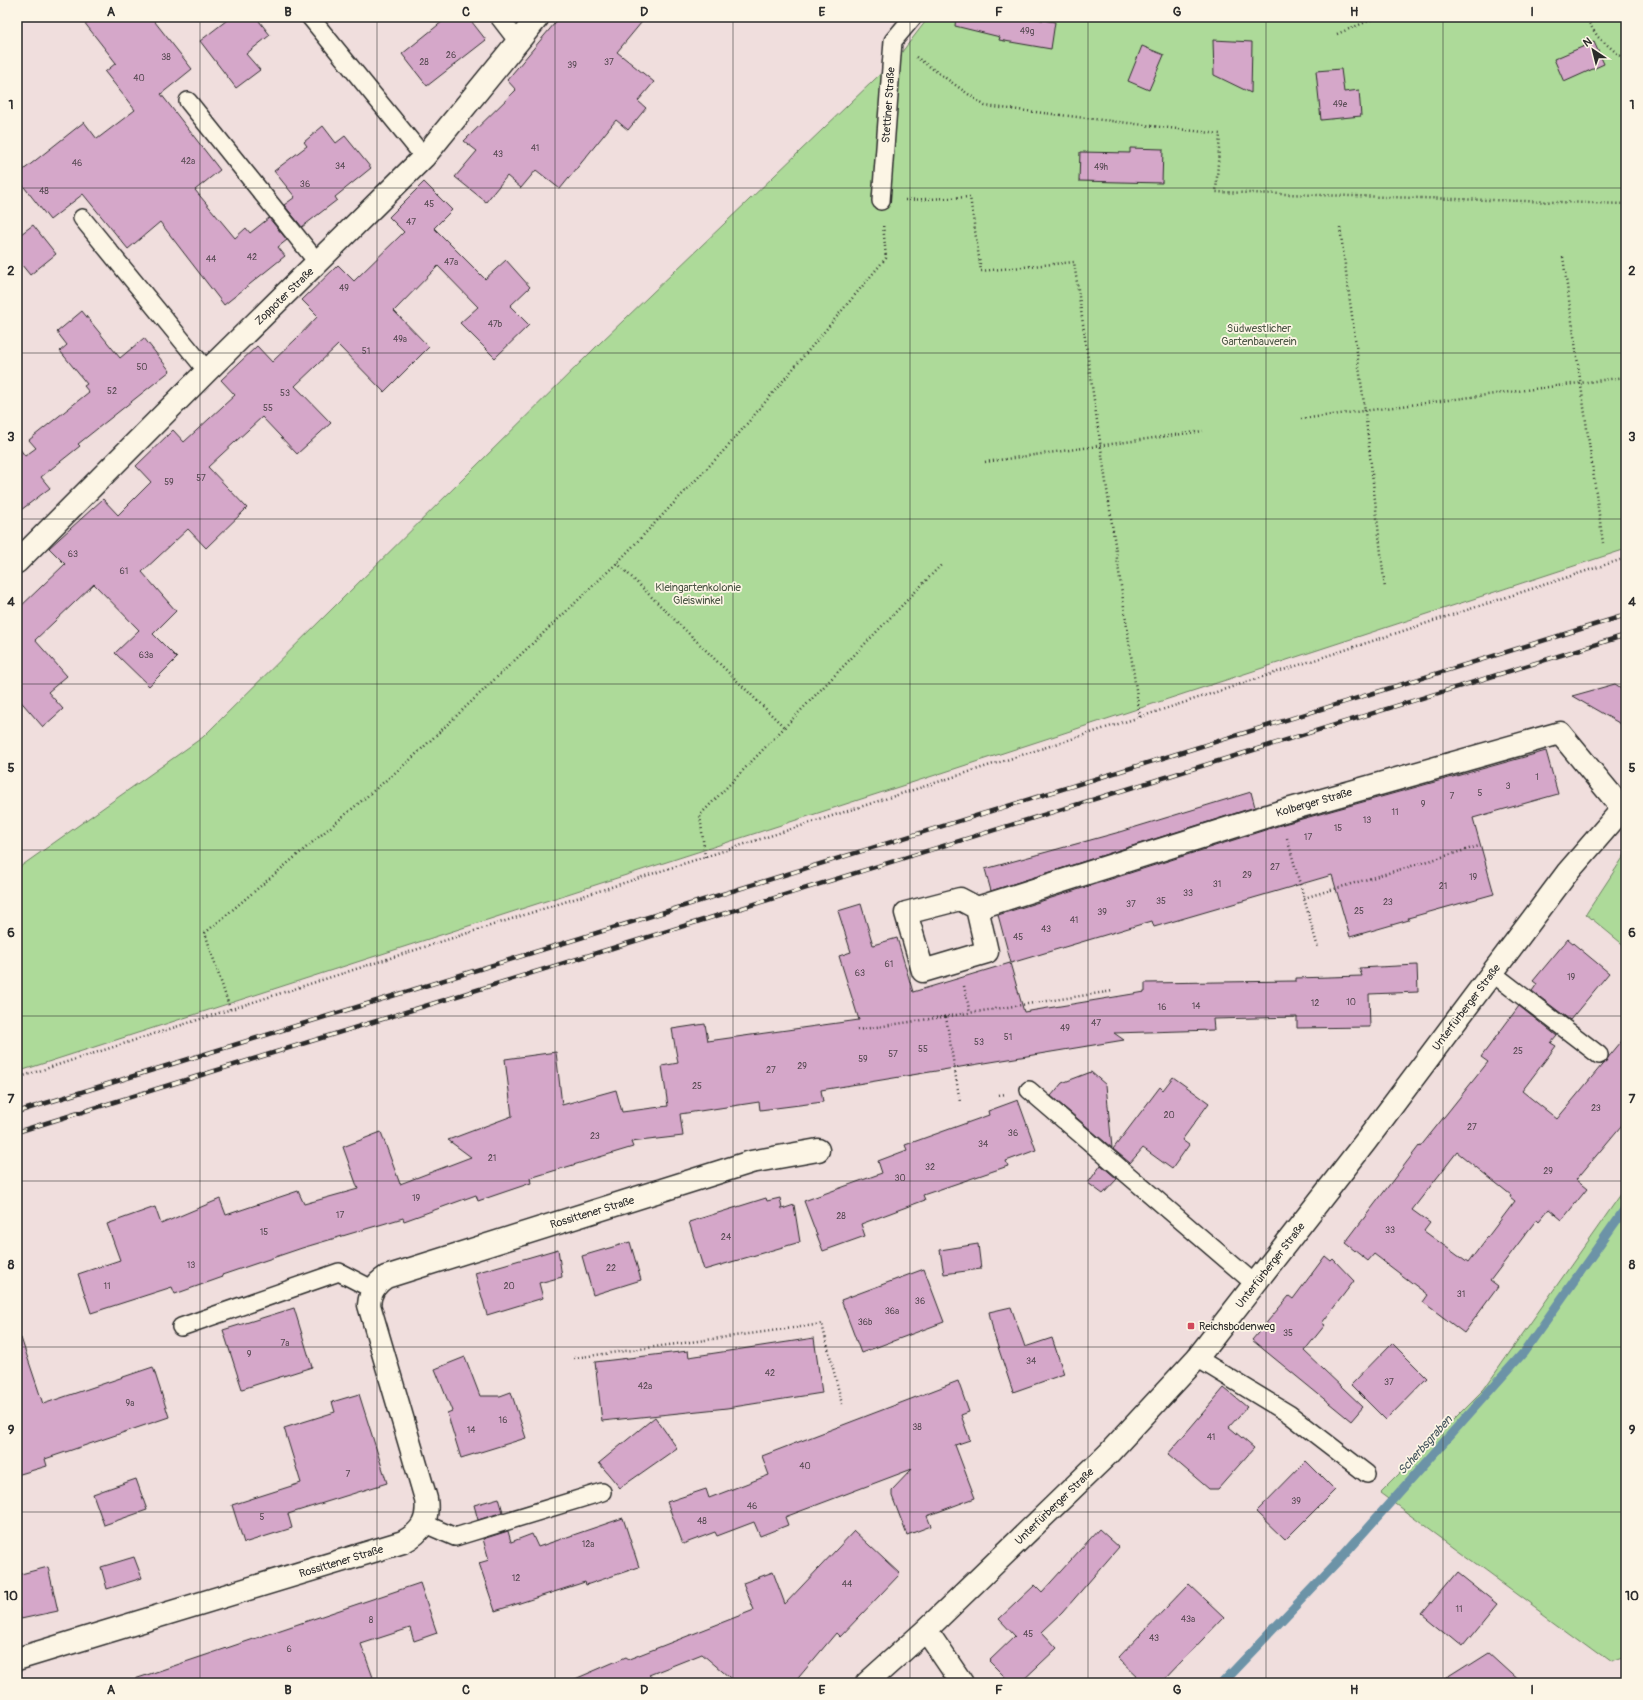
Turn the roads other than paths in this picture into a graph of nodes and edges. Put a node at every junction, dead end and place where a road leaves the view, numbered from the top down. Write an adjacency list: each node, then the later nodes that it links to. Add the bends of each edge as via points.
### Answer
1 (310, 17): 7 (lane)
2 (499, 17): 5 (lane)
3 (538, 17): 5 (street, Zoppoter Straße)
4 (913, 17): 8 (lane, Stettiner Straße, via 893,41)
5 (519, 42): 7 (street, Zoppoter Straße)
6 (188, 101): 10 (lane)
7 (424, 157): 10 (street, Zoppoter Straße)
8 (881, 201)
9 (82, 218): 11 (lane)
10 (318, 263): 11 (street, Zoppoter Straße)
11 (207, 371): 12 (street, Zoppoter Straße)
12 (17, 562)
13 (1624, 806): 14 (street, Kolberger Straße, via 1560,733 1280,812); 15 (street, Unterfürberger Straße, via 1566,873)
14 (977, 908)
15 (1491, 972): 16 (lane); 19 (street, Unterfürberger Straße, via 1366,1141)
16 (1599, 1055)
17 (1029, 1090): 19 (lane)
18 (818, 1150): 20 (street, Rossittener Straße, via 750,1162 394,1274 386,1277)
19 (1255, 1284): 22 (street, Unterfürberger Straße)
20 (372, 1289): 21 (lane, via 339,1272); 25 (street, via 369,1297 370,1313 426,1499)
21 (181, 1327)
22 (1197, 1358): 23 (lane, via 1289,1414); 26 (street, Unterfürberger Straße, via 1108,1454)
23 (1367, 1474)
24 (602, 1492): 25 (lane, via 455,1537)
25 (425, 1524): 27 (street, Rossittener Straße, via 412,1538 404,1542)
26 (926, 1630): 28 (street, Unterfürberger Straße); 29 (street)
27 (17, 1659)
28 (867, 1683)
29 (962, 1683)

